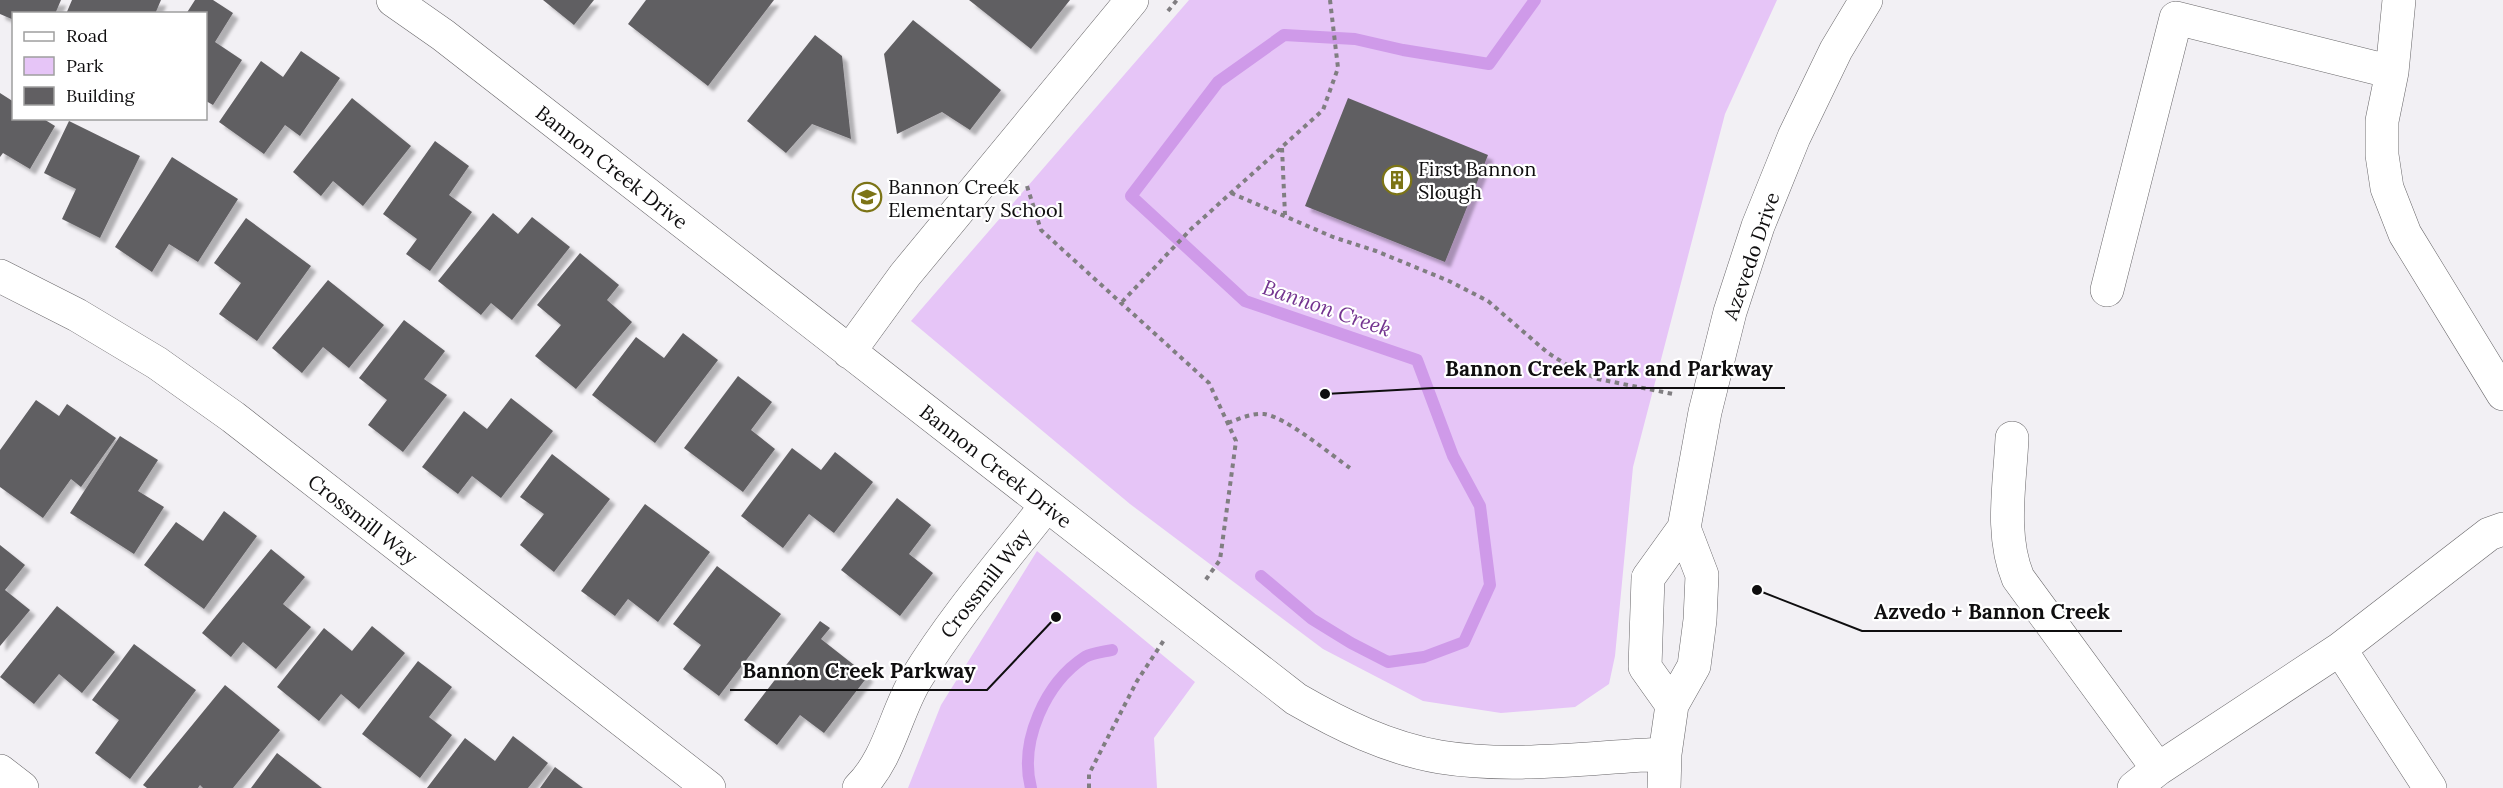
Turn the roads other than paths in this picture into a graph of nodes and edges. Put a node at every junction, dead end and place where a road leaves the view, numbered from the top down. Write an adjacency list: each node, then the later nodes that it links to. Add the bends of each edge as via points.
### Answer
1 (393, 0): 8 (street, Bannon Creek Drive)
2 (1132, 0): 8 (street, via 905,275)
3 (1866, 0): 12 (street, Azevedo Drive, via 1836,50 1799,127 1758,226 1730,312)
4 (2399, 0): 5 (street)
5 (2392, 72): 7 (street, via 2176,18); 9 (street, via 2382,121 2387,188 2405,234)
6 (0, 276): 20 (street, Crossmill Way, via 77,315 157,363 233,417)
7 (2107, 290)
8 (849, 352): 11 (street, Bannon Creek Drive)
9 (2503, 394)
10 (2012, 438): 18 (street, via 2007,536 2018,578)
11 (1046, 506): 16 (street, Bannon Creek Drive, via 1296,699 1389,744 1439,757 1491,762); 21 (street, Crossmill Way, via 938,643 911,687 877,766)
12 (1684, 528): 15 (street, via 1702,575 1700,620 1694,666); 15 (street, Azevedo Drive, via 1648,578 1645,667)
13 (2503, 529): 14 (street, via 2489,534)
14 (2340, 649): 18 (street); 23 (street)
15 (1672, 705): 16 (street)
16 (1665, 754): 22 (street)
17 (0, 771): 19 (street)
18 (2146, 778)
19 (22, 788)
20 (709, 788)
21 (859, 788)
22 (1664, 788)
23 (2430, 788)

